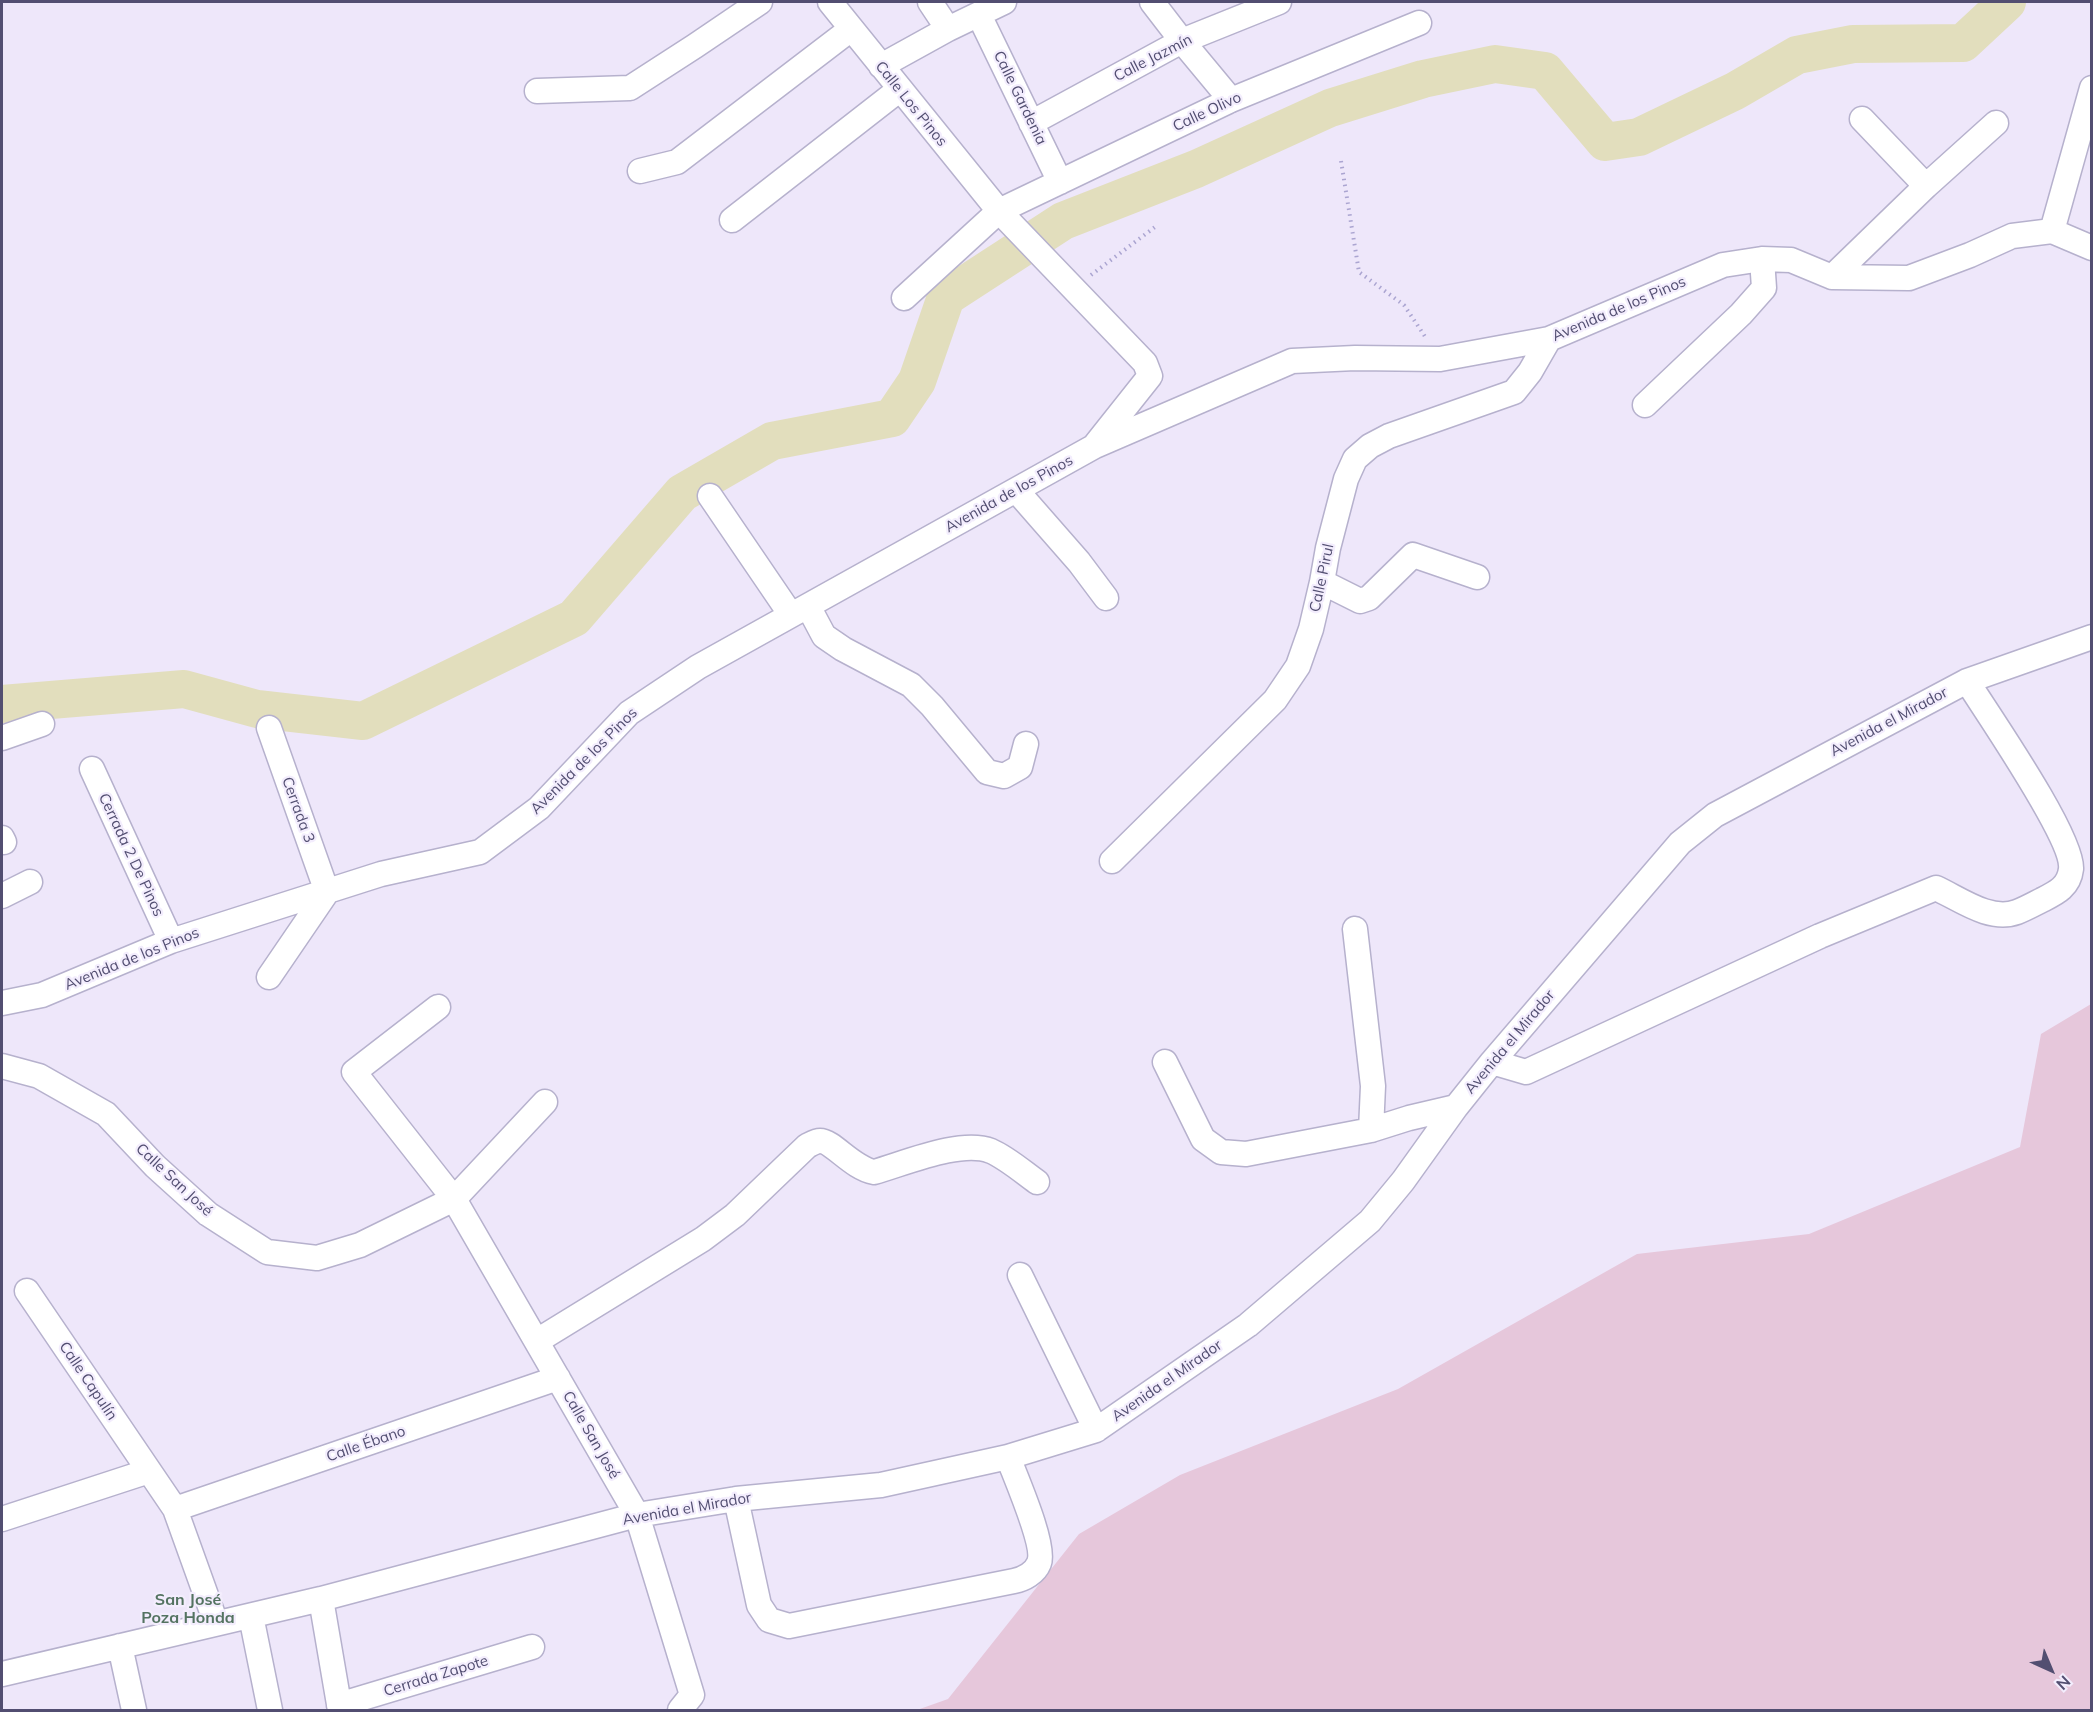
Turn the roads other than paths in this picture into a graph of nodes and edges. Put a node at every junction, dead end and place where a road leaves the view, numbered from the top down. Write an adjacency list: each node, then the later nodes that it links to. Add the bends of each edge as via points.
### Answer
1 (760, 2): 15 (street, via 630,88)
2 (830, 2): 9 (street, Calle Los Pinos)
3 (930, 2): 10 (street)
4 (1004, 2): 7 (street)
5 (1152, 2): 11 (street)
6 (1279, 2): 11 (street, Calle Jazmín)
7 (979, 15): 10 (street); 18 (street, Calle Gardenia)
8 (1419, 23): 16 (street, Calle Olivo)
9 (851, 29): 12 (street, Calle Los Pinos); 20 (street, via 677,162)
10 (948, 29): 12 (street)
11 (1182, 41): 16 (street); 18 (street, Calle Jazmín)
12 (881, 66): 14 (street, Calle Los Pinos)
13 (2091, 88): 25 (street)
14 (900, 89): 23 (street, Calle Los Pinos); 24 (street)
15 (537, 91)
16 (1231, 100): 21 (street, Calle Olivo)
17 (1862, 119): 22 (street)
18 (1031, 123): 21 (street, Calle Gardenia)
19 (1996, 123): 22 (street)
20 (640, 171)
21 (1060, 182): 23 (street, Calle Olivo)
22 (1926, 186): 28 (street)
23 (997, 208): 29 (street, Calle Olivo); 32 (street, Calle Los Pinos, via 1145,363 1150,376)
24 (732, 220)
25 (2052, 231): 26 (street); 28 (street, Avenida de los Pinos, via 2012,236 1909,278)
26 (2091, 248)
27 (1762, 259): 28 (street, Avenida de los Pinos, via 1791,260); 30 (street, Avenida de los Pinos, via 1723,265); 31 (street, via 1764,288)
28 (1832, 278)
29 (904, 298)
30 (1549, 339): 32 (street, Avenida de los Pinos, via 1440,359 1292,361); 36 (street, Calle Pirul, via 1514,392 1389,436 1355,459 1346,479)
31 (1645, 405)
32 (1095, 446): 33 (street, Avenida de los Pinos)
33 (1016, 490): 37 (street); 38 (street, Avenida de los Pinos)
34 (710, 496): 38 (street)
35 (1477, 578): 36 (street, via 1413,555 1369,598 1360,601)
36 (1322, 582): 46 (street, Calle Pirul, via 1298,666 1275,700)
37 (1106, 598)
38 (799, 610): 44 (street, via 843,649 911,685 987,772 1004,776 1020,767); 48 (street, Avenida de los Pinos, via 698,667 629,713 539,808 480,852 381,874)
39 (2091, 637): 40 (street, Avenida el Mirador)
40 (1967, 681): 58 (street, Avenida el Mirador, via 1715,814 1680,843); 58 (street, via 2063,838 2072,866 2068,881 2058,892 2015,913 1992,915 1936,888 1820,936 1526,1072)
41 (42, 724): 43 (street)
42 (269, 728): 48 (street, Cerrada 3)
43 (2, 738)
44 (1026, 744)
45 (92, 769): 51 (street, Cerrada 2 De Pinos)
46 (1112, 861)
47 (30, 882): 49 (street)
48 (327, 892): 51 (street, Avenida de los Pinos); 52 (street)
49 (2, 896)
50 (1355, 928): 62 (street, via 1373,1086)
51 (171, 941): 53 (street, Avenida de los Pinos)
52 (269, 976)
53 (42, 995): 54 (street, Avenida de los Pinos); 56 (street)
54 (2, 1004)
55 (438, 1007): 64 (street, Calle San José, via 354,1072)
56 (2, 1021)
57 (1165, 1062): 62 (street, via 1203,1139 1221,1152 1246,1154)
58 (1492, 1062): 61 (street, Avenida el Mirador)
59 (2, 1066): 64 (street, Calle San José, via 39,1076 106,1114 208,1214 267,1252 317,1258 360,1245)
60 (545, 1102): 64 (street)
61 (1456, 1107): 62 (street); 69 (street, Avenida el Mirador, via 1370,1221 1248,1325)
62 (1371, 1130)
63 (1037, 1182): 67 (street, via 992,1152 975,1147 958,1148 874,1172 864,1170 828,1143 819,1141 807,1146 735,1215 703,1239)
64 (454, 1199): 67 (street, Calle San José)
65 (1020, 1275): 69 (street)
66 (27, 1291): 71 (street, Calle Capulín)
67 (537, 1341): 68 (street, Calle San José)
68 (558, 1378): 73 (street, Calle Ébano); 74 (street, Calle San José)
69 (1096, 1430): 70 (street, Avenida el Mirador)
70 (1008, 1457): 72 (street, Avenida el Mirador, via 881,1485); 72 (street, via 1040,1544 1040,1562 1033,1573 1018,1580 789,1626 769,1620 759,1605)
71 (149, 1472): 73 (street, Calle Capulín); 75 (street)
72 (736, 1499): 74 (street, Avenida el Mirador)
73 (175, 1509): 78 (street, Calle Capulín)
74 (637, 1515): 76 (street, Avenida el Mirador); 82 (street, Calle San José)
75 (2, 1519)
76 (321, 1599): 77 (street, Avenida el Mirador); 83 (street)
77 (251, 1616): 78 (street, Avenida el Mirador); 85 (street)
78 (216, 1623): 79 (street, Avenida el Mirador)
79 (120, 1646): 81 (street, Avenida el Mirador); 84 (street)
80 (532, 1647): 83 (street, Cerrada Zapote)
81 (2, 1674)
82 (686, 1703)
83 (340, 1708)
84 (134, 1710)
85 (270, 1710)

